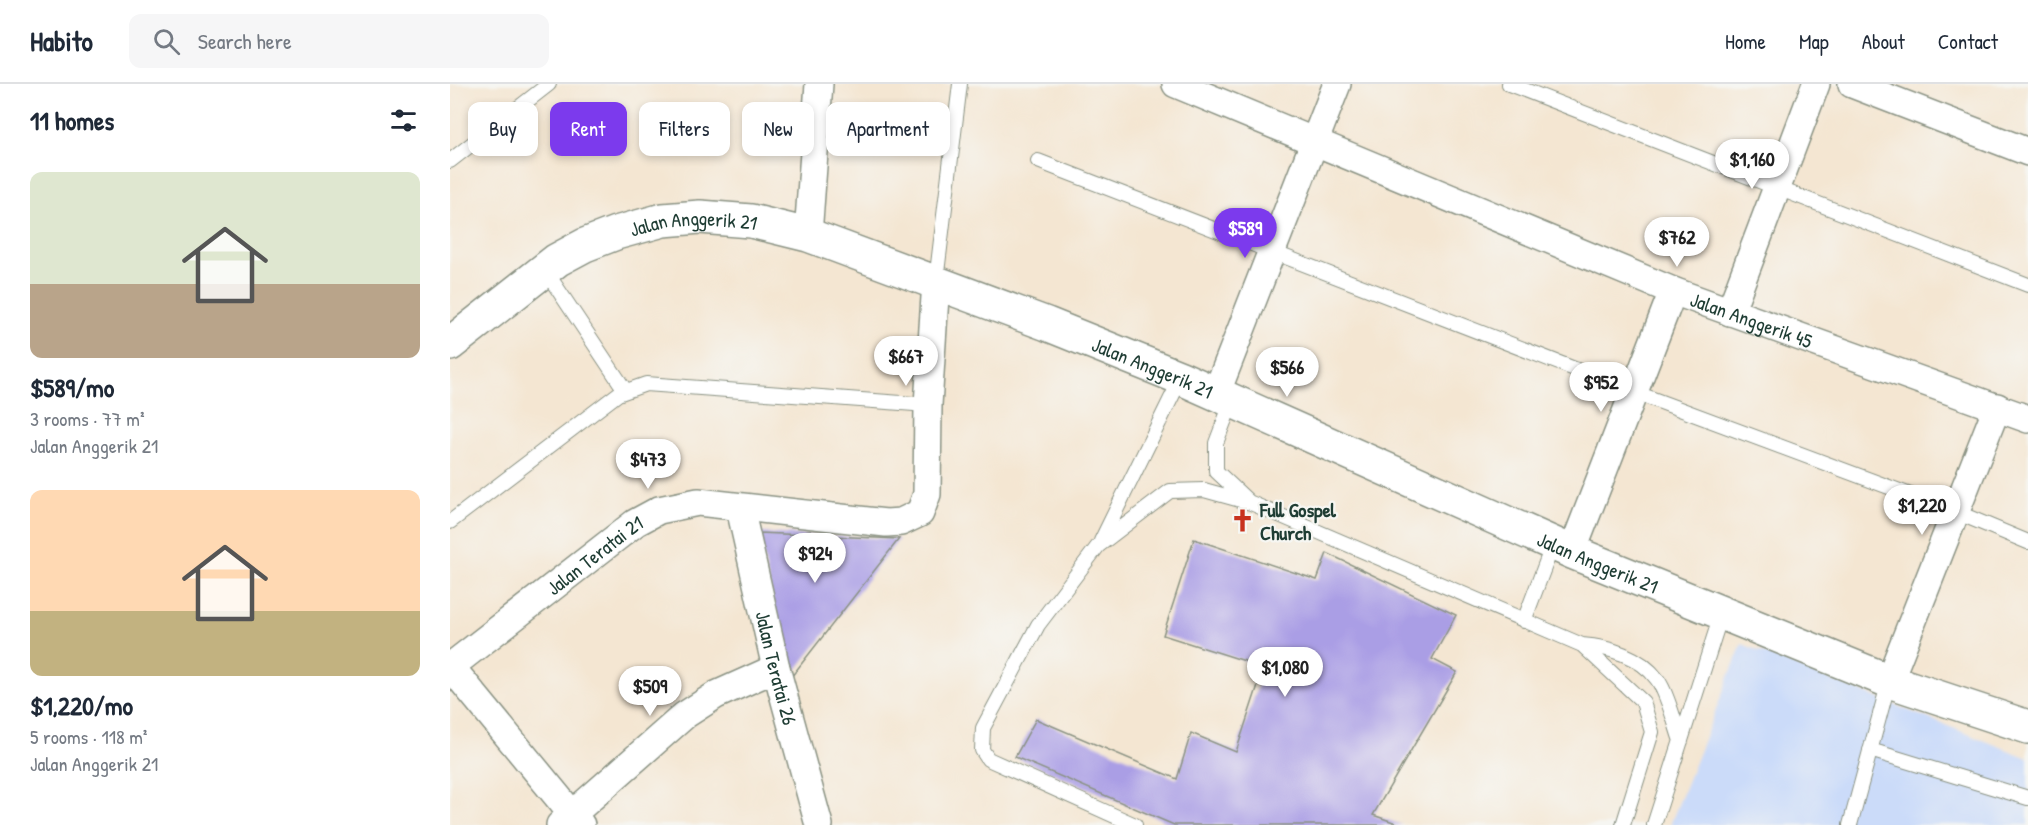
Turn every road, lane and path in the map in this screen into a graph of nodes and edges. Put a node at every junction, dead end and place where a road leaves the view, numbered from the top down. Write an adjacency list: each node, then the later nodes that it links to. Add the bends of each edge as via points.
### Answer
1 (549, 84): 12 (lane)
2 (819, 84): 14 (street)
3 (960, 84): 17 (lane)
4 (1176, 84): 9 (street, Jalan Anggerik 45)
5 (1337, 84): 9 (street)
6 (1509, 84): 13 (lane)
7 (1816, 84): 13 (street)
8 (1852, 84): 10 (street)
9 (1316, 141): 15 (street); 19 (street, Jalan Anggerik 45)
10 (2028, 152)
11 (1038, 161): 15 (lane)
12 (450, 162)
13 (1777, 187): 18 (lane); 20 (street)
14 (808, 235): 16 (street, Jalan Anggerik 21, via 751,221 700,217 663,220 585,245); 17 (street, Jalan Anggerik 21)
15 (1272, 253): 24 (lane); 25 (street)
16 (545, 270): 21 (street, Jalan Anggerik 21); 23 (lane)
17 (936, 281): 22 (street, Jalan Anggerik 21); 26 (street)
18 (2028, 285)
19 (1673, 291): 20 (street, Jalan Anggerik 45); 24 (street)
20 (1730, 312): 27 (street, Jalan Anggerik 45)
21 (450, 344)
22 (1181, 378): 25 (street, Jalan Anggerik 21); 34 (lane)
23 (625, 390): 26 (lane, via 646,384); 32 (lane)
24 (1634, 392): 31 (lane); 35 (street)
25 (1224, 398): 29 (lane, via 1216,443 1216,471); 35 (street, Jalan Anggerik 21)
26 (928, 405): 30 (street, Jalan Teratai 21, via 927,494 920,513 901,522 886,523)
27 (1997, 407): 28 (street, Jalan Anggerik 45); 31 (street)
28 (2028, 419)
29 (1251, 503): 34 (lane, via 1204,490 1170,491); 37 (lane)
30 (740, 508): 39 (street, Jalan Teratai 21, via 685,503 646,516); 40 (street, Jalan Teratai 26)
31 (1956, 512): 33 (lane); 41 (street)
32 (450, 522)
33 (2028, 542)
34 (1098, 546): 48 (lane, via 1038,625 983,728 982,750 988,759)
35 (1562, 548): 36 (street, Jalan Anggerik 21); 37 (lane)
36 (1722, 612): 41 (street, Jalan Anggerik 21); 43 (lane)
37 (1524, 621): 38 (lane)
38 (1582, 645): 43 (lane, via 1606,647 1637,661 1658,679); 49 (lane, via 1643,702 1652,732)
39 (450, 667): 46 (street)
40 (776, 668): 46 (street, via 716,695 685,715); 47 (street, Jalan Teratai 26)
41 (1889, 681): 42 (street, Jalan Anggerik 21); 44 (lane)
42 (2028, 727)
43 (1681, 741): 50 (lane)
44 (1870, 750): 45 (lane); 51 (lane)
45 (2028, 798)
46 (571, 822)
47 (819, 825)
48 (1135, 825)
49 (1623, 825)
50 (1654, 825)
51 (1850, 825)

